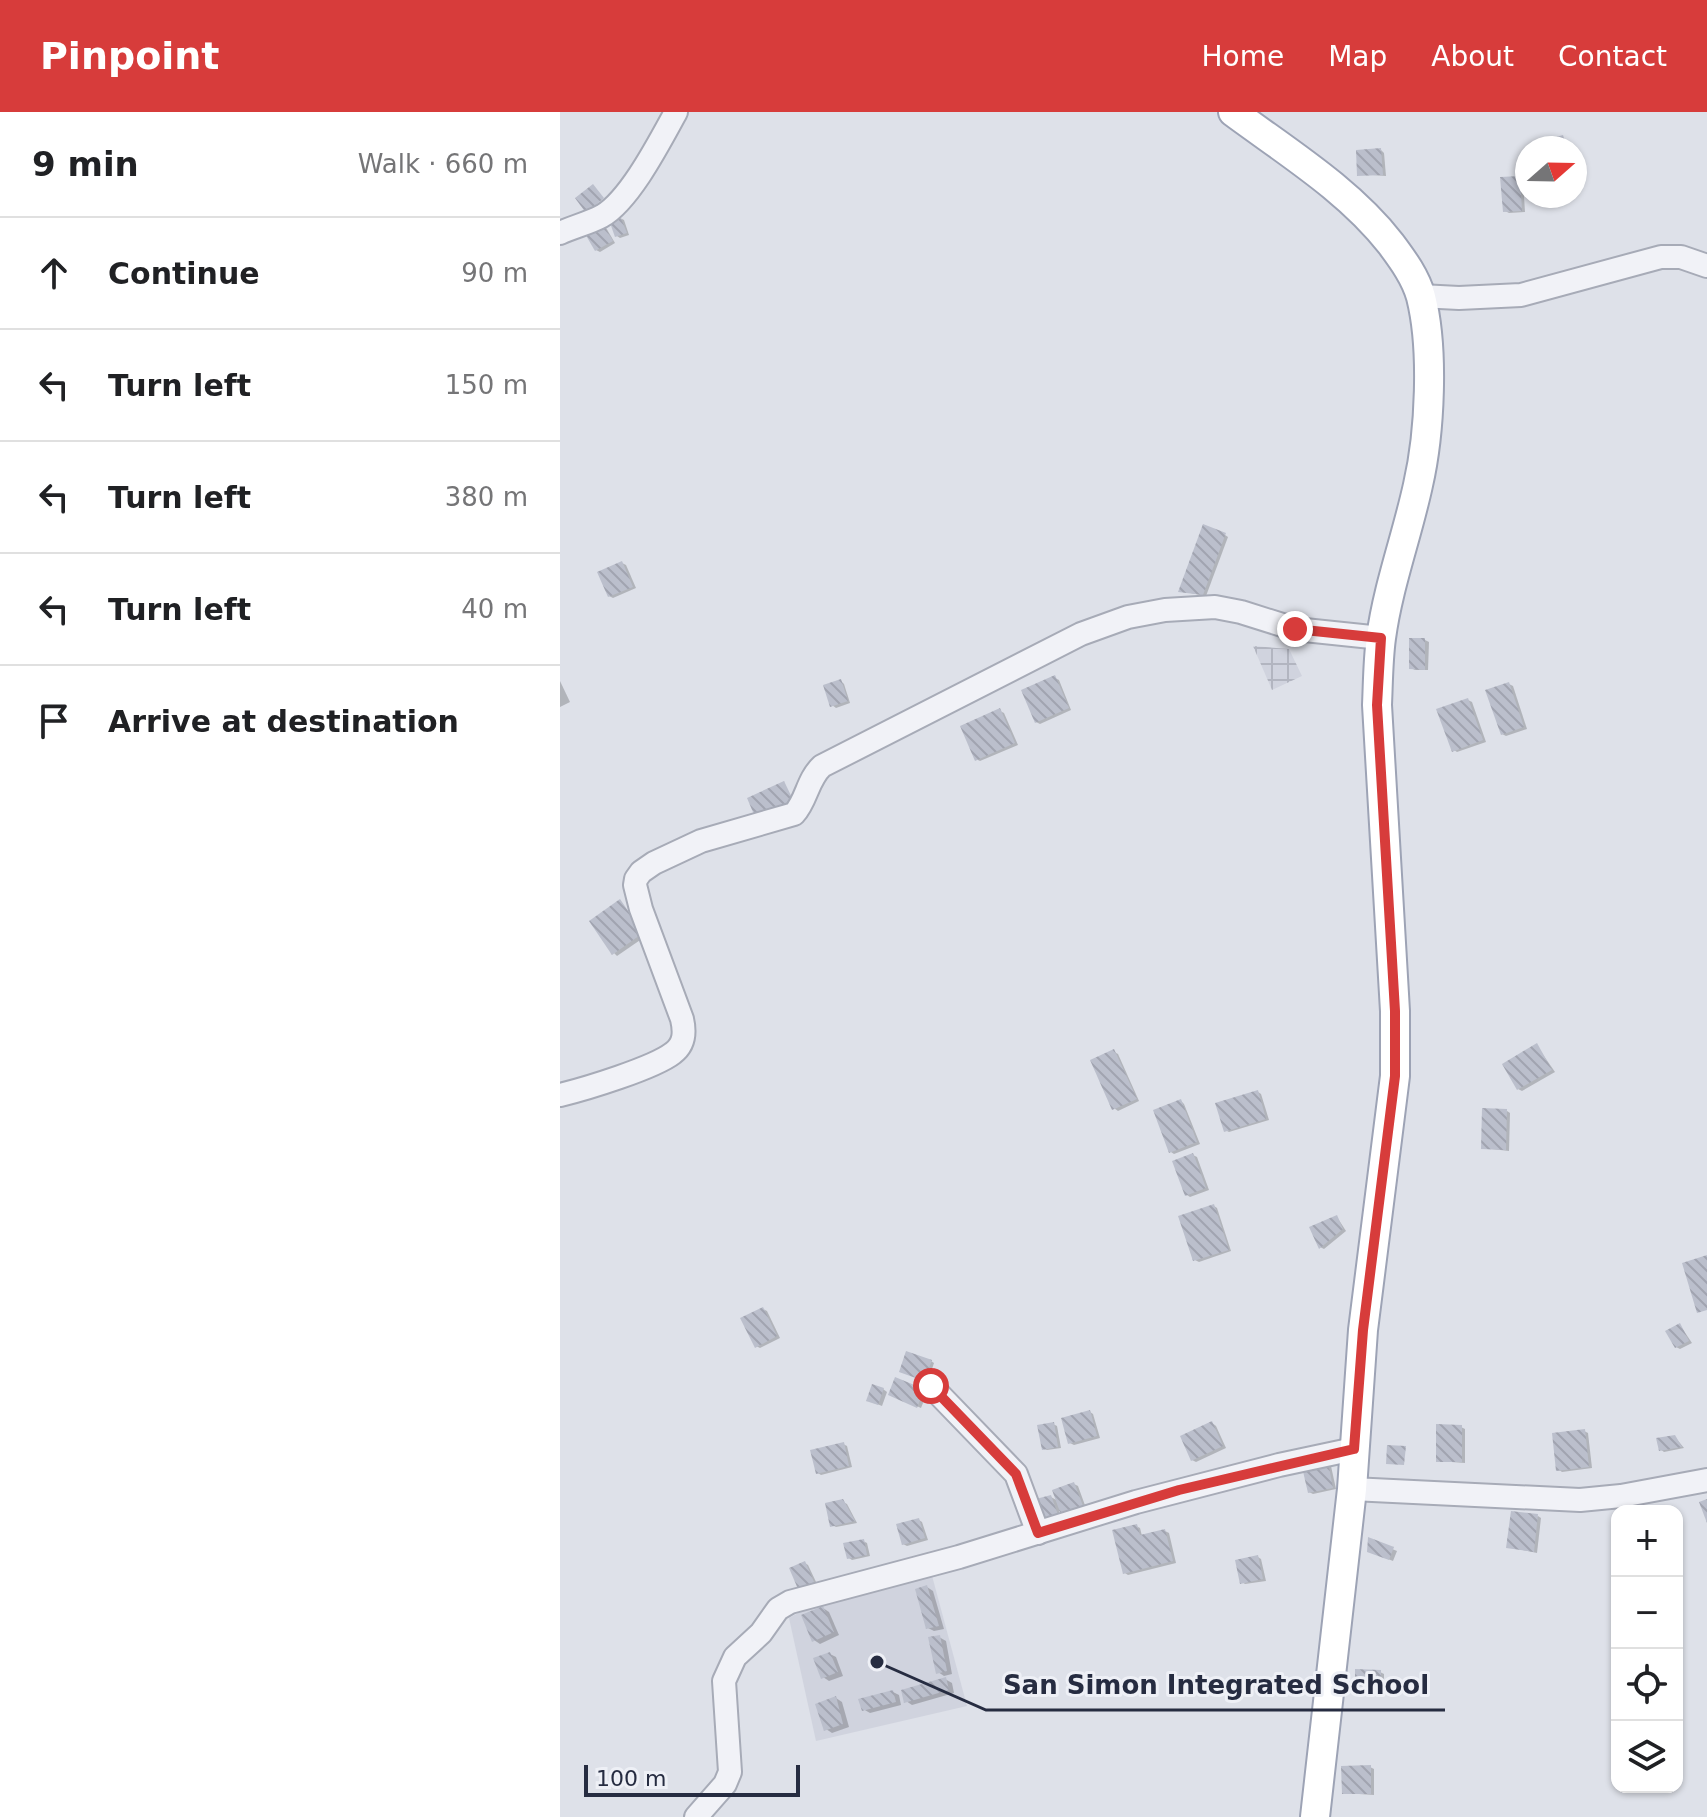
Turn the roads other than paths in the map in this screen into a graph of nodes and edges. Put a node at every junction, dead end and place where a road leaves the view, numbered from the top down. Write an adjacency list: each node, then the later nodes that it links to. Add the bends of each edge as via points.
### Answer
1 (676, 112): 3 (street, via 653,155 615,205)
2 (1233, 112): 5 (main road, via 1366,217 1407,267)
3 (560, 233)
4 (1707, 266): 5 (street, via 1661,257 1521,295)
5 (1420, 296): 6 (main road, via 1428,363 1427,422 1419,481)
6 (1381, 638): 7 (street, via 1295,629 1215,607 1128,617 1081,634 822,766 794,814 701,841 641,872 635,885 682,1019 682,1043 660,1061); 9 (main road, via 1377,705 1395,1076 1363,1330)
7 (560, 1095)
8 (931, 1386): 12 (street, via 1016,1474)
9 (1354, 1449): 11 (main road); 12 (street, via 1179,1490)
10 (1707, 1480): 11 (street, via 1580,1500)
11 (1352, 1489): 14 (main road)
12 (1038, 1533): 13 (street, via 778,1609 728,1668 724,1681 730,1772)
13 (696, 1817)
14 (1315, 1817)

